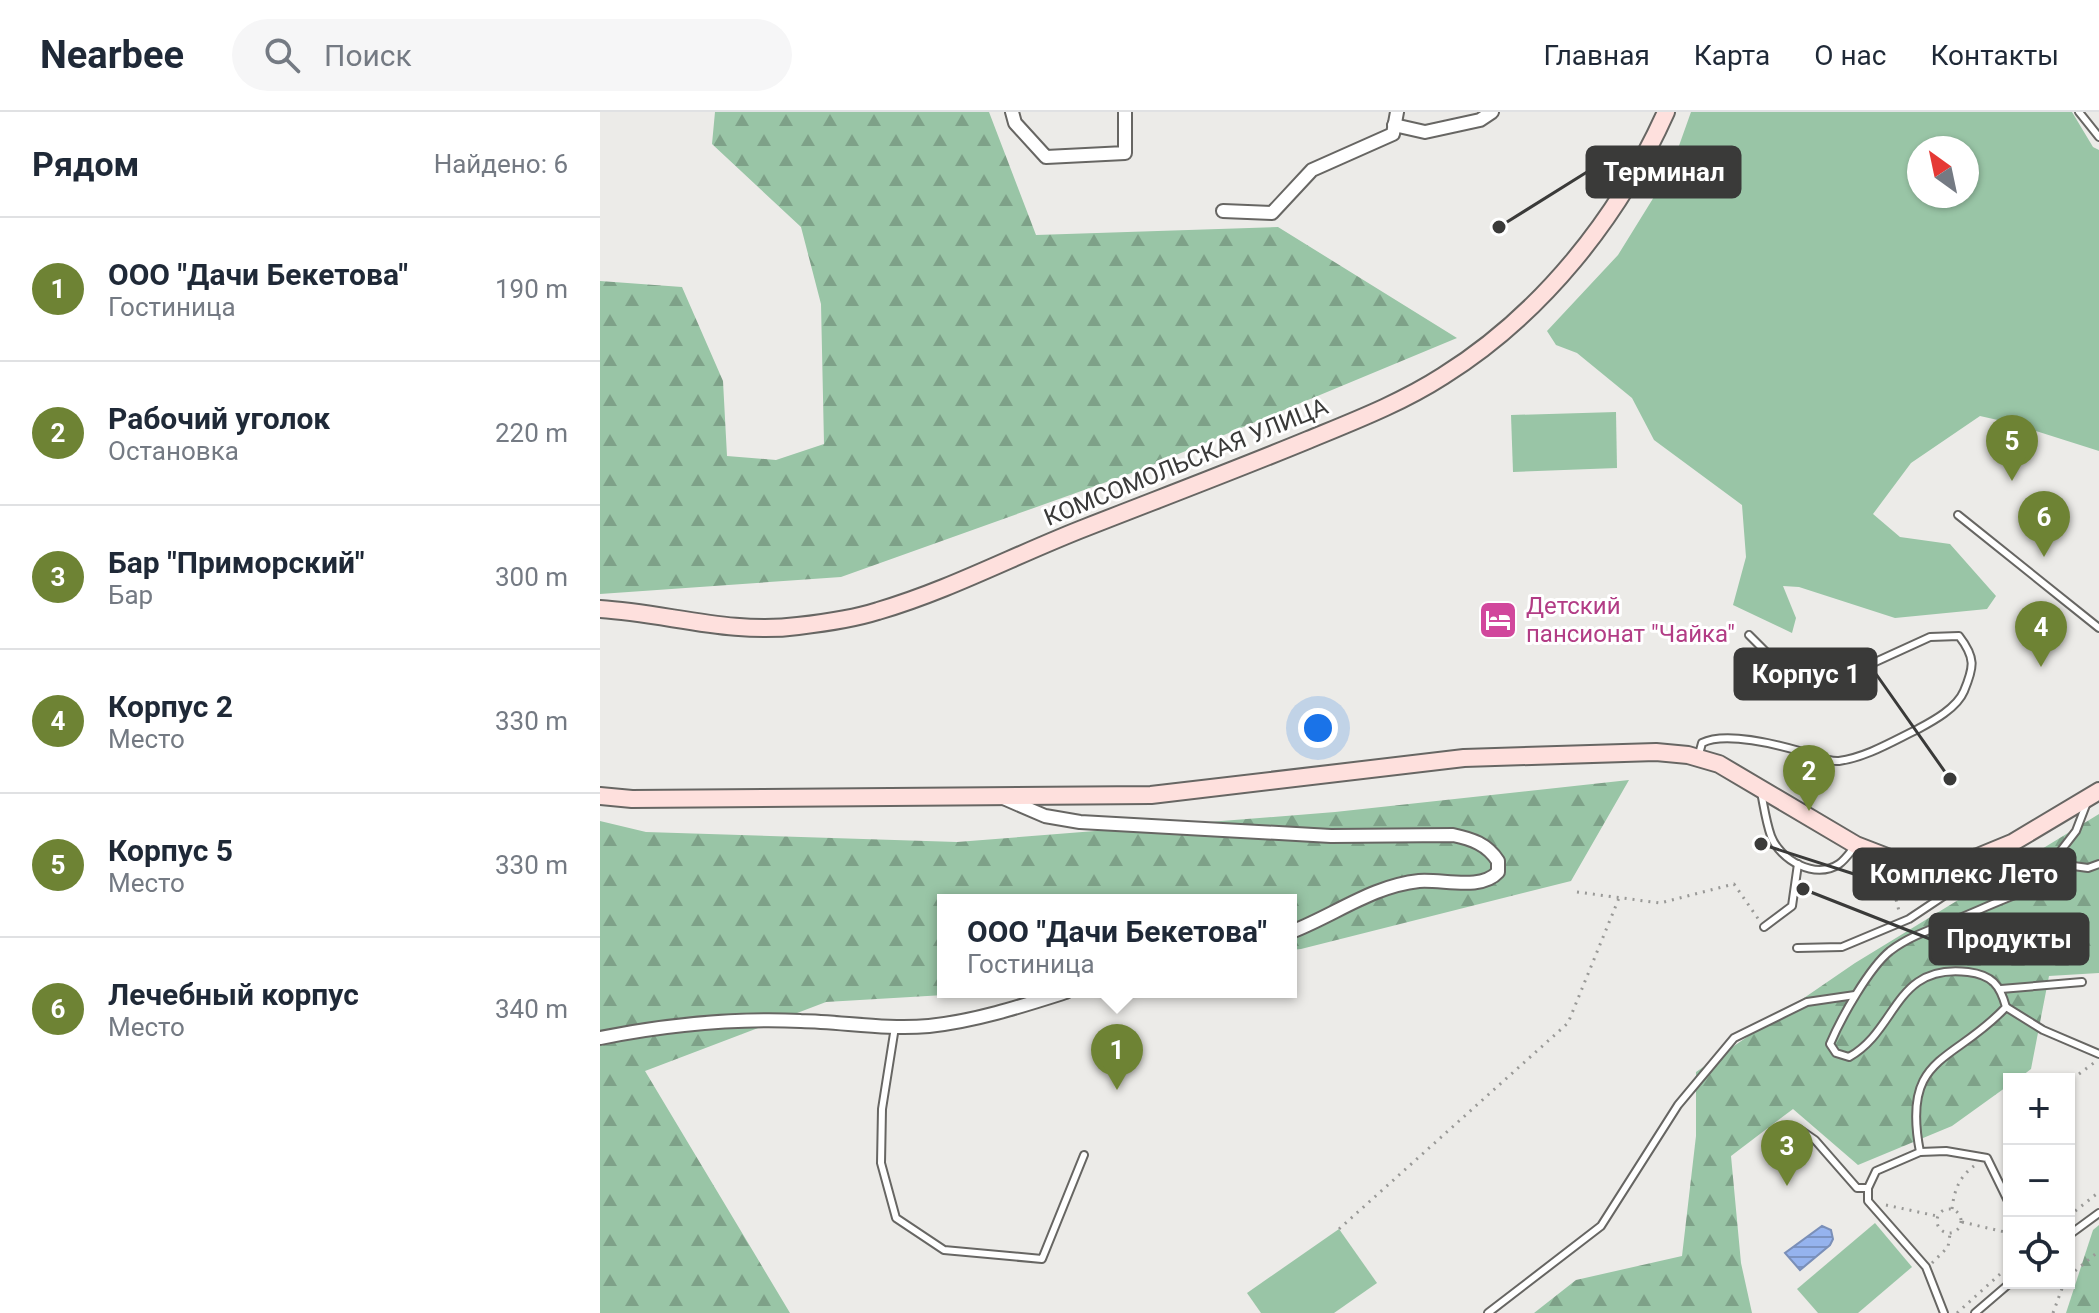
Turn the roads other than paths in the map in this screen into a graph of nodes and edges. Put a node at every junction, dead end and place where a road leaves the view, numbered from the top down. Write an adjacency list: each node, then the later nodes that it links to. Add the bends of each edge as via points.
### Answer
1 (1012, 112): 2 (street, via 1015,123 1046,157 1125,153)
2 (1125, 112)
3 (1492, 112): 6 (street, via 1480,120 1425,132)
4 (1666, 112): 10 (main road, КОМСОМОЛЬСКАЯ УЛИЦА, via 1646,156 1563,274 1514,324 1455,367 1382,409 876,612 797,627 748,629)
5 (2079, 112): 7 (lane)
6 (1396, 118): 8 (street, via 1393,134 1312,170 1272,213)
7 (2099, 137)
8 (1223, 211)
9 (1958, 515): 11 (lane)
10 (600, 609)
11 (2099, 628)
12 (1749, 635): 13 (lane, via 1799,679 1849,674 1941,635 1959,636 1969,648 1973,668 1961,698 1932,722 1872,751 1836,762 1791,748 1709,739 1702,743)
13 (1698, 758): 14 (main road, via 1719,764); 17 (main road, via 1656,752 1464,758 1151,795)
14 (1760, 789): 18 (main road); 22 (lane, via 1772,838)
15 (2094, 794): 19 (main road); 21 (lane, via 2076,831)
16 (600, 796): 17 (main road)
17 (1000, 796): 25 (street, via 1045,816 1080,822 1331,836 1453,835 1484,845 1500,867 1494,877 1481,882 1400,884)
18 (1856, 845): 20 (main road, via 1913,867); 22 (lane, via 1839,864 1826,869)
19 (2002, 847): 20 (main road); 21 (lane, via 2015,858)
20 (1978, 857): 26 (lane, via 1954,889 1909,919 1842,947)
21 (2052, 862): 23 (lane, via 2088,868); 29 (lane, via 2036,888 1888,952)
22 (1798, 864): 24 (lane, via 1792,906)
23 (2099, 864)
24 (1764, 927)
25 (1297, 929)
26 (1797, 948)
27 (2082, 982): 28 (lane)
28 (2001, 989): 29 (lane, via 1981,973 1955,970 1923,977 1901,996 1862,1050 1849,1057 1836,1053 1830,1044); 31 (lane)
29 (1855, 995): 43 (lane, via 1807,1002 1734,1038 1678,1105 1601,1226)
30 (1046, 998): 32 (street, via 931,1026)
31 (2006, 1007): 34 (lane); 36 (lane, via 1926,1073 1915,1102)
32 (895, 1027): 33 (street, via 722,1023); 37 (lane, via 882,1109 881,1163 896,1218 944,1250 1042,1259)
33 (600, 1038)
34 (2099, 1056)
35 (1799, 1129): 38 (lane, via 1857,1188)
36 (1920, 1152): 38 (lane, via 1876,1171); 39 (lane, via 1987,1158)
37 (1084, 1155)
38 (1868, 1188): 44 (lane, via 1868,1201 1926,1267)
39 (2003, 1191)
40 (2099, 1213): 41 (lane)
41 (2075, 1231)
42 (2003, 1289): 45 (lane)
43 (1488, 1313)
44 (1944, 1313)
45 (1975, 1313)

